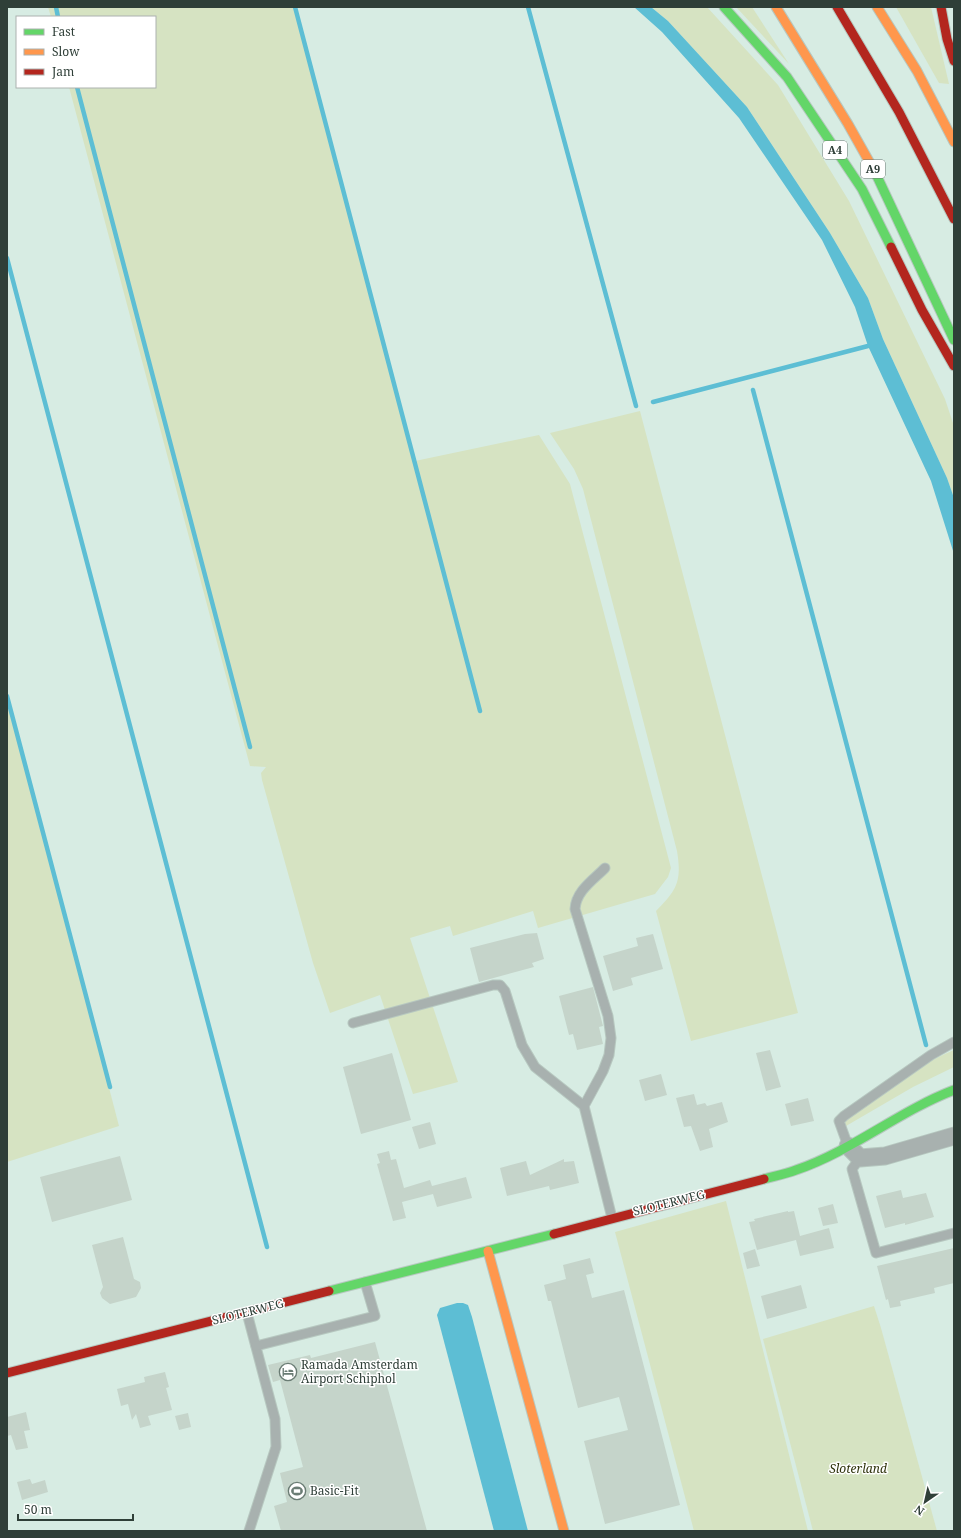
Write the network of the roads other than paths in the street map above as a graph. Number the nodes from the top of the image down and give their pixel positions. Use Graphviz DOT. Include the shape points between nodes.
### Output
graph roads {
  1 [pos="724,7"];
  2 [pos="776,7"];
  3 [pos="837,7"];
  4 [pos="877,7"];
  5 [pos="942,7"];
  6 [pos="954,62"];
  7 [pos="954,142"];
  8 [pos="954,220"];
  9 [pos="954,340"];
  10 [pos="954,366"];
  11 [pos="605,868"];
  12 [pos="353,1023"];
  13 [pos="954,1042"];
  14 [pos="954,1090"];
  15 [pos="584,1106"];
  16 [pos="954,1136"];
  17 [pos="848,1146"];
  18 [pos="860,1158"];
  19 [pos="612,1218"];
  20 [pos="954,1233"];
  21 [pos="488,1251"];
  22 [pos="366,1282"];
  23 [pos="247,1313"];
  24 [pos="256,1346"];
  25 [pos="7,1373"];
  26 [pos="250,1531"];
  27 [pos="564,1531"];
  1 -- 10 [label="main road, A4" via="787,77 862,189 922,310"];
  2 -- 9 [label="main road, A9" via="848,124 883,187"];
  3 -- 8 [label="main road" via="901,113"];
  4 -- 7 [label="main road" via="917,71"];
  5 -- 6 [label="main road"];
  11 -- 15 [label="lane" via="580,892 576,900 576,909 608,1016 611,1038 610,1055"];
  12 -- 15 [label="lane" via="493,985 500,986 505,991 522,1045 535,1067"];
  13 -- 17 [label="lane" via="931,1055 844,1116 839,1121"];
  14 -- 17 [label="main road, SLOTERWEG" via="933,1098"];
  15 -- 19 [label="lane"];
  16 -- 18 [label="street" via="885,1156"];
  17 -- 18 [label="street"];
  17 -- 19 [label="main road, SLOTERWEG" via="797,1170"];
  18 -- 20 [label="lane" via="852,1169 876,1253"];
  19 -- 21 [label="main road, SLOTERWEG"];
  21 -- 22 [label="main road, SLOTERWEG"];
  21 -- 27 [label="main road"];
  22 -- 23 [label="main road, SLOTERWEG"];
  22 -- 24 [label="lane" via="375,1316"];
  23 -- 24 [label="lane"];
  23 -- 25 [label="main road, SLOTERWEG"];
  24 -- 26 [label="lane" via="275,1419 276,1447"];
}
